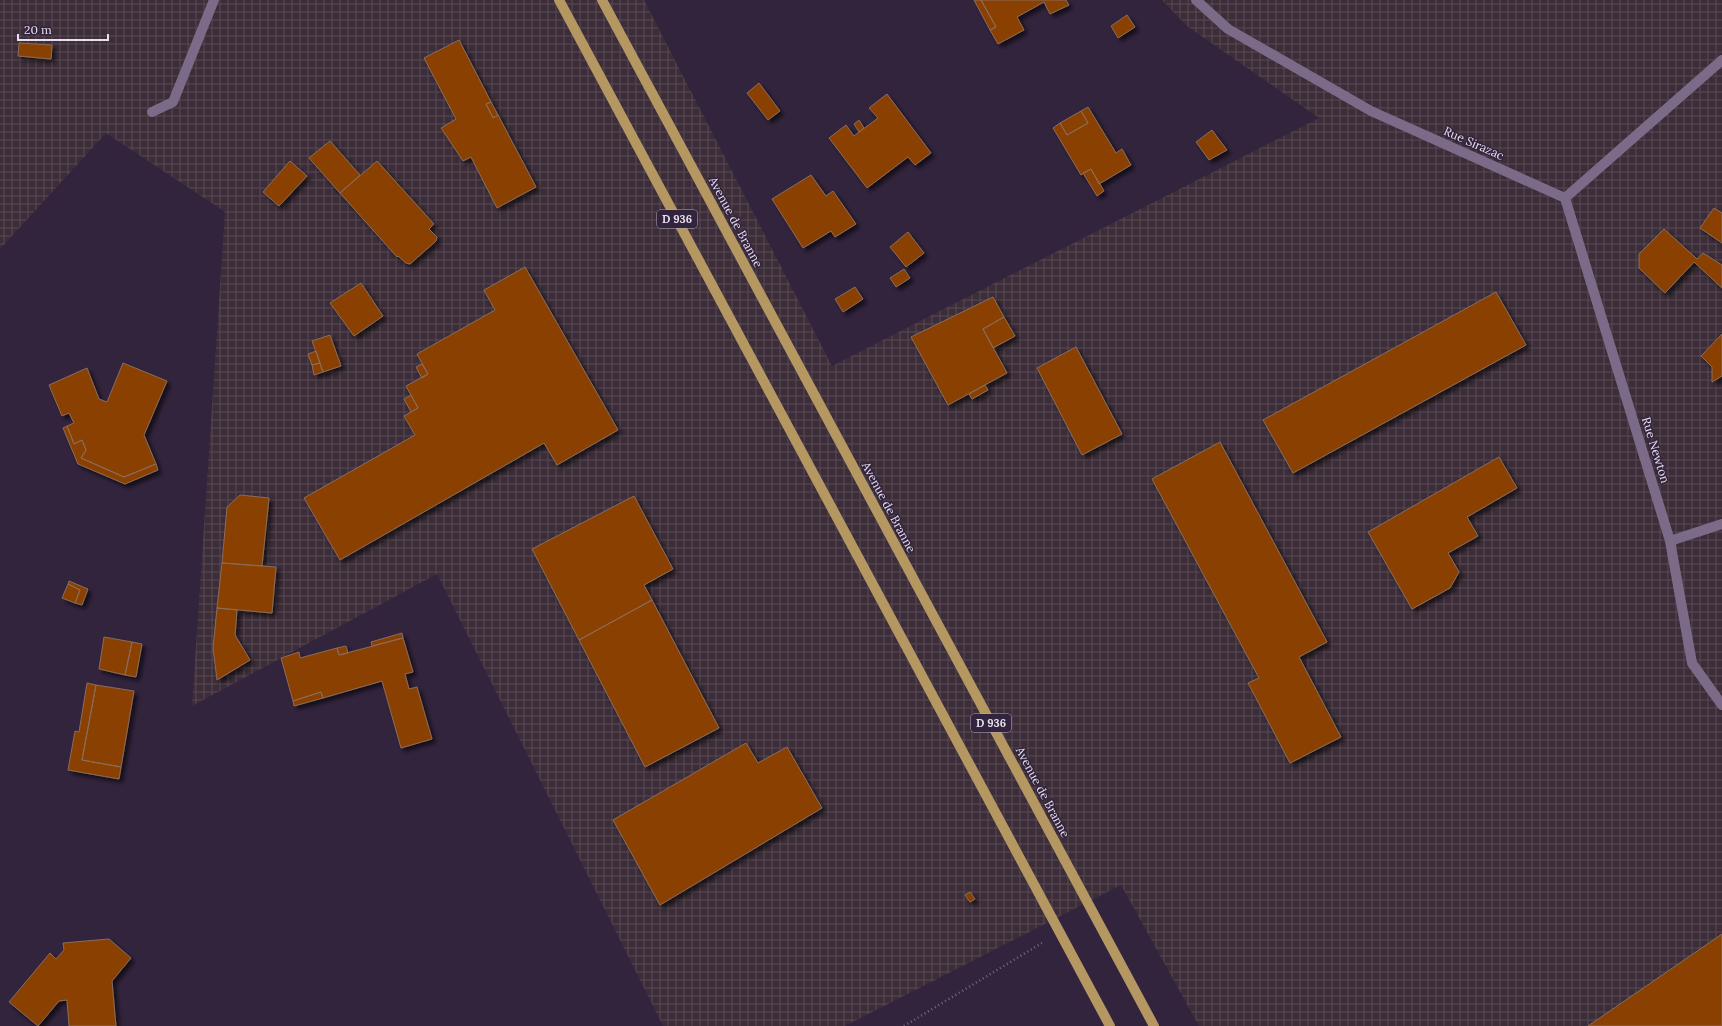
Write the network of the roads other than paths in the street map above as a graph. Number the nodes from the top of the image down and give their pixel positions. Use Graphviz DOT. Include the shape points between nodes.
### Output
graph roads {
  1 [pos="214,0"];
  2 [pos="559,0"];
  3 [pos="602,0"];
  4 [pos="1196,0"];
  5 [pos="1722,60"];
  6 [pos="152,112"];
  7 [pos="1565,198"];
  8 [pos="1722,524"];
  9 [pos="1670,541"];
  10 [pos="1722,705"];
  11 [pos="1110,1026"];
  12 [pos="1154,1026"];
  1 -- 6 [label="street" via="173,102"];
  2 -- 11 [label="main road, D 936"];
  3 -- 12 [label="main road, Avenue de Branne / D 936"];
  4 -- 7 [label="street, Rue Sirazac" via="1228,29 1371,111"];
  5 -- 7 [label="street"];
  7 -- 9 [label="street, Rue Newton"];
  8 -- 9 [label="street"];
  9 -- 10 [label="street, Rue Newton" via="1692,663"];
}
